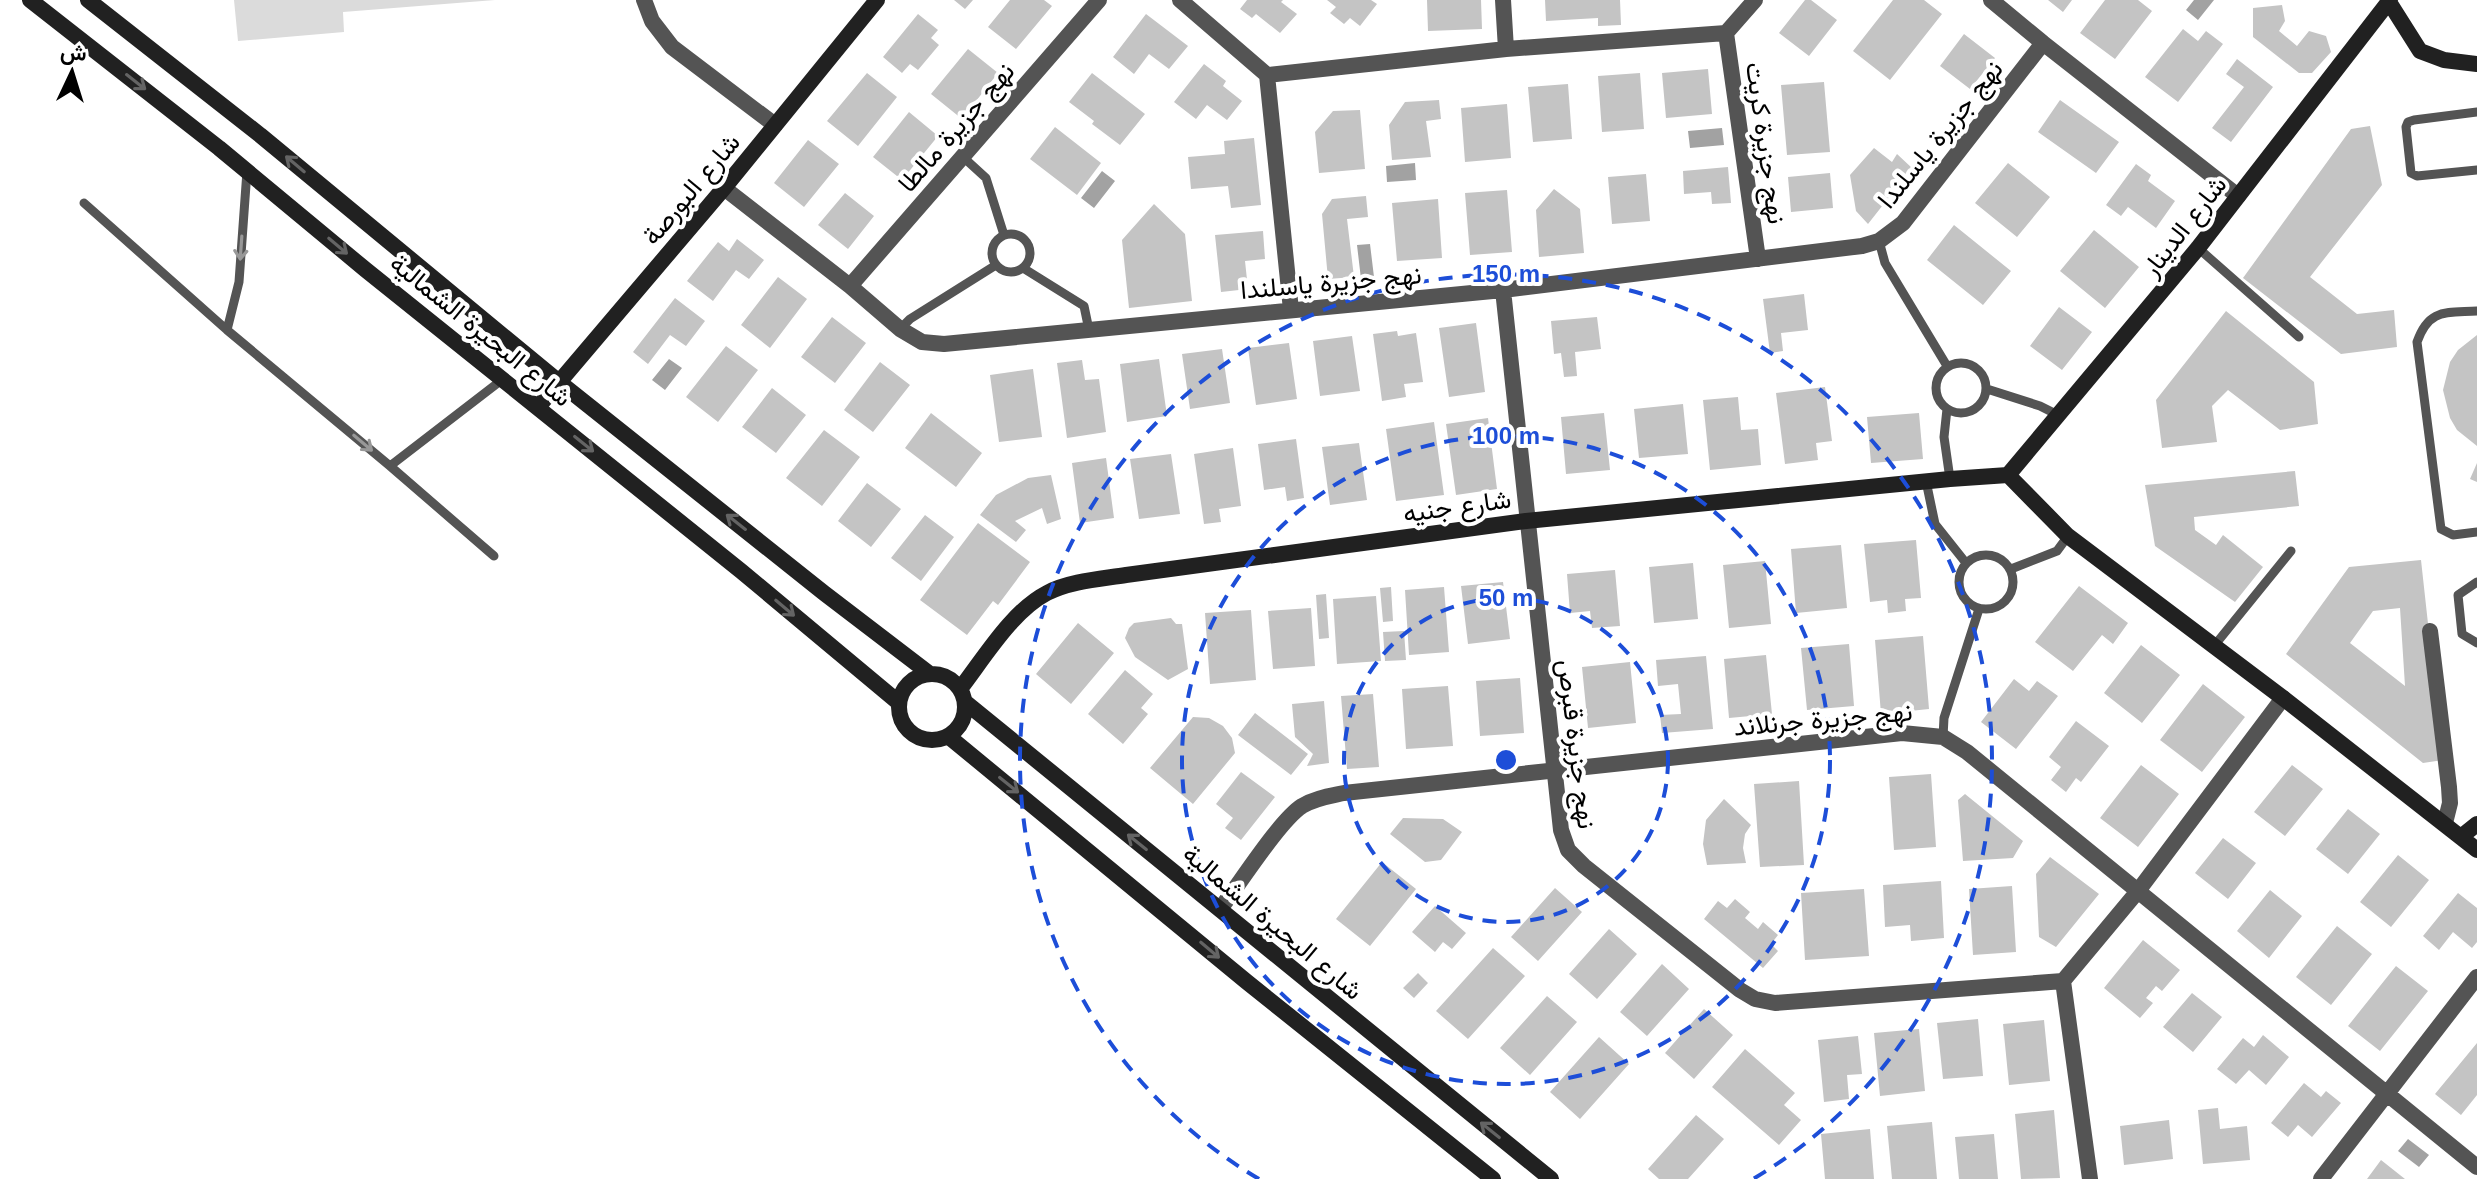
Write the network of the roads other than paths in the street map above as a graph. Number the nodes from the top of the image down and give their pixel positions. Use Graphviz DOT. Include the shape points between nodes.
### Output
graph roads {
  1 [pos="30,0"];
  2 [pos="88,0"];
  3 [pos="644,0"];
  4 [pos="877,0"];
  5 [pos="1099,0"];
  6 [pos="1180,0"];
  7 [pos="1503,0"];
  8 [pos="1755,0"];
  9 [pos="1991,0"];
  10 [pos="2389,1"];
  11 [pos="1726,33"];
  12 [pos="2043,43"];
  13 [pos="1506,49"];
  14 [pos="2477,64"];
  15 [pos="1267,75"];
  16 [pos="2477,112"];
  17 [pos="775,125"];
  18 [pos="963,157"];
  19 [pos="2477,170"];
  20 [pos="247,171"];
  21 [pos="724,188"];
  22 [pos="2238,196"];
  23 [pos="84,203"];
  24 [pos="1004,235"];
  25 [pos="1879,241"];
  26 [pos="2198,248"];
  27 [pos="1758,259"];
  28 [pos="996,265"];
  29 [pos="1023,268"];
  30 [pos="850,286"];
  31 [pos="1503,290"];
  32 [pos="1291,310"];
  33 [pos="2477,311"];
  34 [pos="900,329"];
  35 [pos="227,330"];
  36 [pos="1089,330"];
  37 [pos="2299,337"];
  38 [pos="1947,366"];
  39 [pos="503,379"];
  40 [pos="559,382"];
  41 [pos="1987,389"];
  42 [pos="538,407"];
  43 [pos="1947,409"];
  44 [pos="2058,415"];
  45 [pos="390,466"];
  46 [pos="2008,475"];
  47 [pos="1950,479"];
  48 [pos="1926,481"];
  49 [pos="1526,521"];
  50 [pos="2477,532"];
  51 [pos="2068,536"];
  52 [pos="2291,551"];
  53 [pos="494,556"];
  54 [pos="1966,563"];
  55 [pos="2011,569"];
  56 [pos="2477,582"];
  57 [pos="1979,609"];
  58 [pos="2430,631"];
  59 [pos="2477,643"];
  60 [pos="2214,646"];
  61 [pos="930,674"];
  62 [pos="962,696"];
  63 [pos="2283,698"];
  64 [pos="898,702"];
  65 [pos="948,736"];
  66 [pos="1943,737"];
  67 [pos="1554,770"];
  68 [pos="2445,823"];
  69 [pos="2477,824"];
  70 [pos="2462,836"];
  71 [pos="2477,850"];
  72 [pos="2138,891"];
  73 [pos="1220,909"];
  74 [pos="2477,977"];
  75 [pos="2063,981"];
  76 [pos="2385,1094"];
  77 [pos="2477,1167"];
  78 [pos="1493,1179"];
  79 [pos="1551,1179"];
  80 [pos="2090,1179"];
  81 [pos="2321,1179"];
  1 -- 20 [label="main road, شارع البحيرة الشمالية, one-way"];
  40 -- 2 [label="main road, شارع البحيرة الشمالية, one-way"];
  3 -- 17 [label="street" via="672,47"];
  4 -- 17 [label="main road, شارع البورصة"];
  5 -- 18 [label="street, نهج جزيرة مالطا"];
  6 -- 15 [label="street"];
  7 -- 13 [label="street"];
  8 -- 11 [label="street"];
  9 -- 12 [label="street"];
  10 -- 14 [label="main road" via="2420,51"];
  10 -- 22 [label="main road, شارع الدينار"];
  11 -- 13 [label="street"];
  11 -- 27 [label="street, نهج جزيرة كريت"];
  12 -- 22 [label="street"];
  12 -- 25 [label="street, نهج جزيرة ياسلندا" via="1903,223"];
  13 -- 15 [label="street"];
  15 -- 32 [label="street"];
  16 -- 19 [label="lane" via="2414,120 2406,127 2411,173"];
  17 -- 21 [label="main road, شارع البورصة"];
  18 -- 24 [label="lane" via="986,178"];
  18 -- 30 [label="street, نهج جزيرة مالطا"];
  20 -- 35 [label="lane, one-way" via="239,282"];
  20 -- 39 [label="main road, شارع البحيرة الشمالية, one-way"];
  21 -- 30 [label="street, نهج جزيرة ياسلندا"];
  21 -- 40 [label="main road, شارع البورصة"];
  22 -- 26 [label="main road, شارع الدينار"];
  23 -- 35 [label="lane"];
  24 -- 28 [label="lane" via="993,248"];
  24 -- 29 [label="lane" via="1025,239 1030,249"];
  25 -- 27 [label="street, نهج جزيرة ياسلندا"];
  25 -- 38 [label="lane" via="1885,263"];
  26 -- 37 [label="lane"];
  26 -- 44 [label="main road, شارع الدينار"];
  27 -- 31 [label="street, نهج جزيرة ياسلندا"];
  28 -- 29 [label="lane" via="1014,272"];
  28 -- 34 [label="lane"];
  29 -- 36 [label="lane" via="1084,306"];
  30 -- 34 [label="street, نهج جزيرة ياسلندا"];
  31 -- 32 [label="street, نهج جزيرة ياسلندا"];
  31 -- 49 [label="street, نهج جزيرة قبرص"];
  32 -- 36 [label="street, نهج جزيرة ياسلندا"];
  33 -- 50 [label="lane" via="2437,314 2423,325 2417,342 2441,529 2453,535"];
  34 -- 36 [label="street, نهج جزيرة ياسلندا" via="922,342 944,344"];
  35 -- 45 [label="lane, one-way"];
  38 -- 41 [label="lane" via="1969,363 1985,378"];
  38 -- 43 [label="lane" via="1936,393"];
  39 -- 42 [label="main road, شارع البحيرة الشمالية"];
  39 -- 45 [label="lane"];
  40 -- 42 [label="main road, شارع البورصة"];
  61 -- 40 [label="main road, شارع البحيرة الشمالية, one-way"];
  41 -- 43 [label="lane" via="1968,413"];
  41 -- 44 [label="lane"];
  42 -- 64 [label="main road, شارع البحيرة الشمالية, one-way"];
  43 -- 47 [label="lane" via="1944,437"];
  44 -- 46 [label="main road, شارع الدينار"];
  45 -- 53 [label="lane"];
  46 -- 47 [label="main road, شارع جنيه"];
  46 -- 51 [label="main road"];
  47 -- 48 [label="main road, شارع جنيه"];
  48 -- 49 [label="main road, شارع جنيه"];
  48 -- 54 [label="lane" via="1935,524"];
  49 -- 62 [label="main road, شارع جنيه" via="1142,572 1049,592 1023,609"];
  49 -- 67 [label="street, نهج جزيرة قبرص"];
  51 -- 55 [label="lane" via="2057,551"];
  51 -- 60 [label="main road"];
  52 -- 60 [label="lane"];
  54 -- 55 [label="lane" via="1990,555"];
  54 -- 57 [label="lane" via="1958,584 1961,595"];
  55 -- 57 [label="lane" via="2011,594 2003,604"];
  56 -- 59 [label="lane" via="2458,595 2462,634"];
  57 -- 66 [label="lane" via="1944,718"];
  58 -- 68 [label="street" via="2449,787"];
  60 -- 63 [label="main road"];
  61 -- 62 [label="main road" via="947,677"];
  61 -- 64 [label="main road" via="909,682"];
  62 -- 65 [label="main road" via="962,722"];
  73 -- 62 [label="main road, شارع البحيرة الشمالية, one-way"];
  63 -- 68 [label="main road"];
  63 -- 72 [label="street"];
  64 -- 65 [label="main road" via="908,731 931,741"];
  65 -- 78 [label="main road, one-way"];
  66 -- 67 [label="street, نهج جزيرة جرنلاند" via="1902,733"];
  66 -- 72 [label="street, نهج جزيرة جرنلاند"];
  67 -- 73 [label="street, نهج جزيرة جرنلاند" via="1344,793 1301,806"];
  67 -- 75 [label="street, نهج جزيرة قبرص" via="1568,850 1755,999 1775,1003"];
  68 -- 70 [label="main road"];
  69 -- 70 [label="main road"];
  70 -- 71 [label="main road"];
  72 -- 75 [label="street"];
  72 -- 76 [label="street, نهج جزيرة جرنلاند"];
  79 -- 73 [label="main road, شارع البحيرة الشمالية, one-way"];
  74 -- 76 [label="street"];
  75 -- 80 [label="street"];
  76 -- 77 [label="street, نهج جزيرة جرنلاند"];
  76 -- 81 [label="street"];
}
